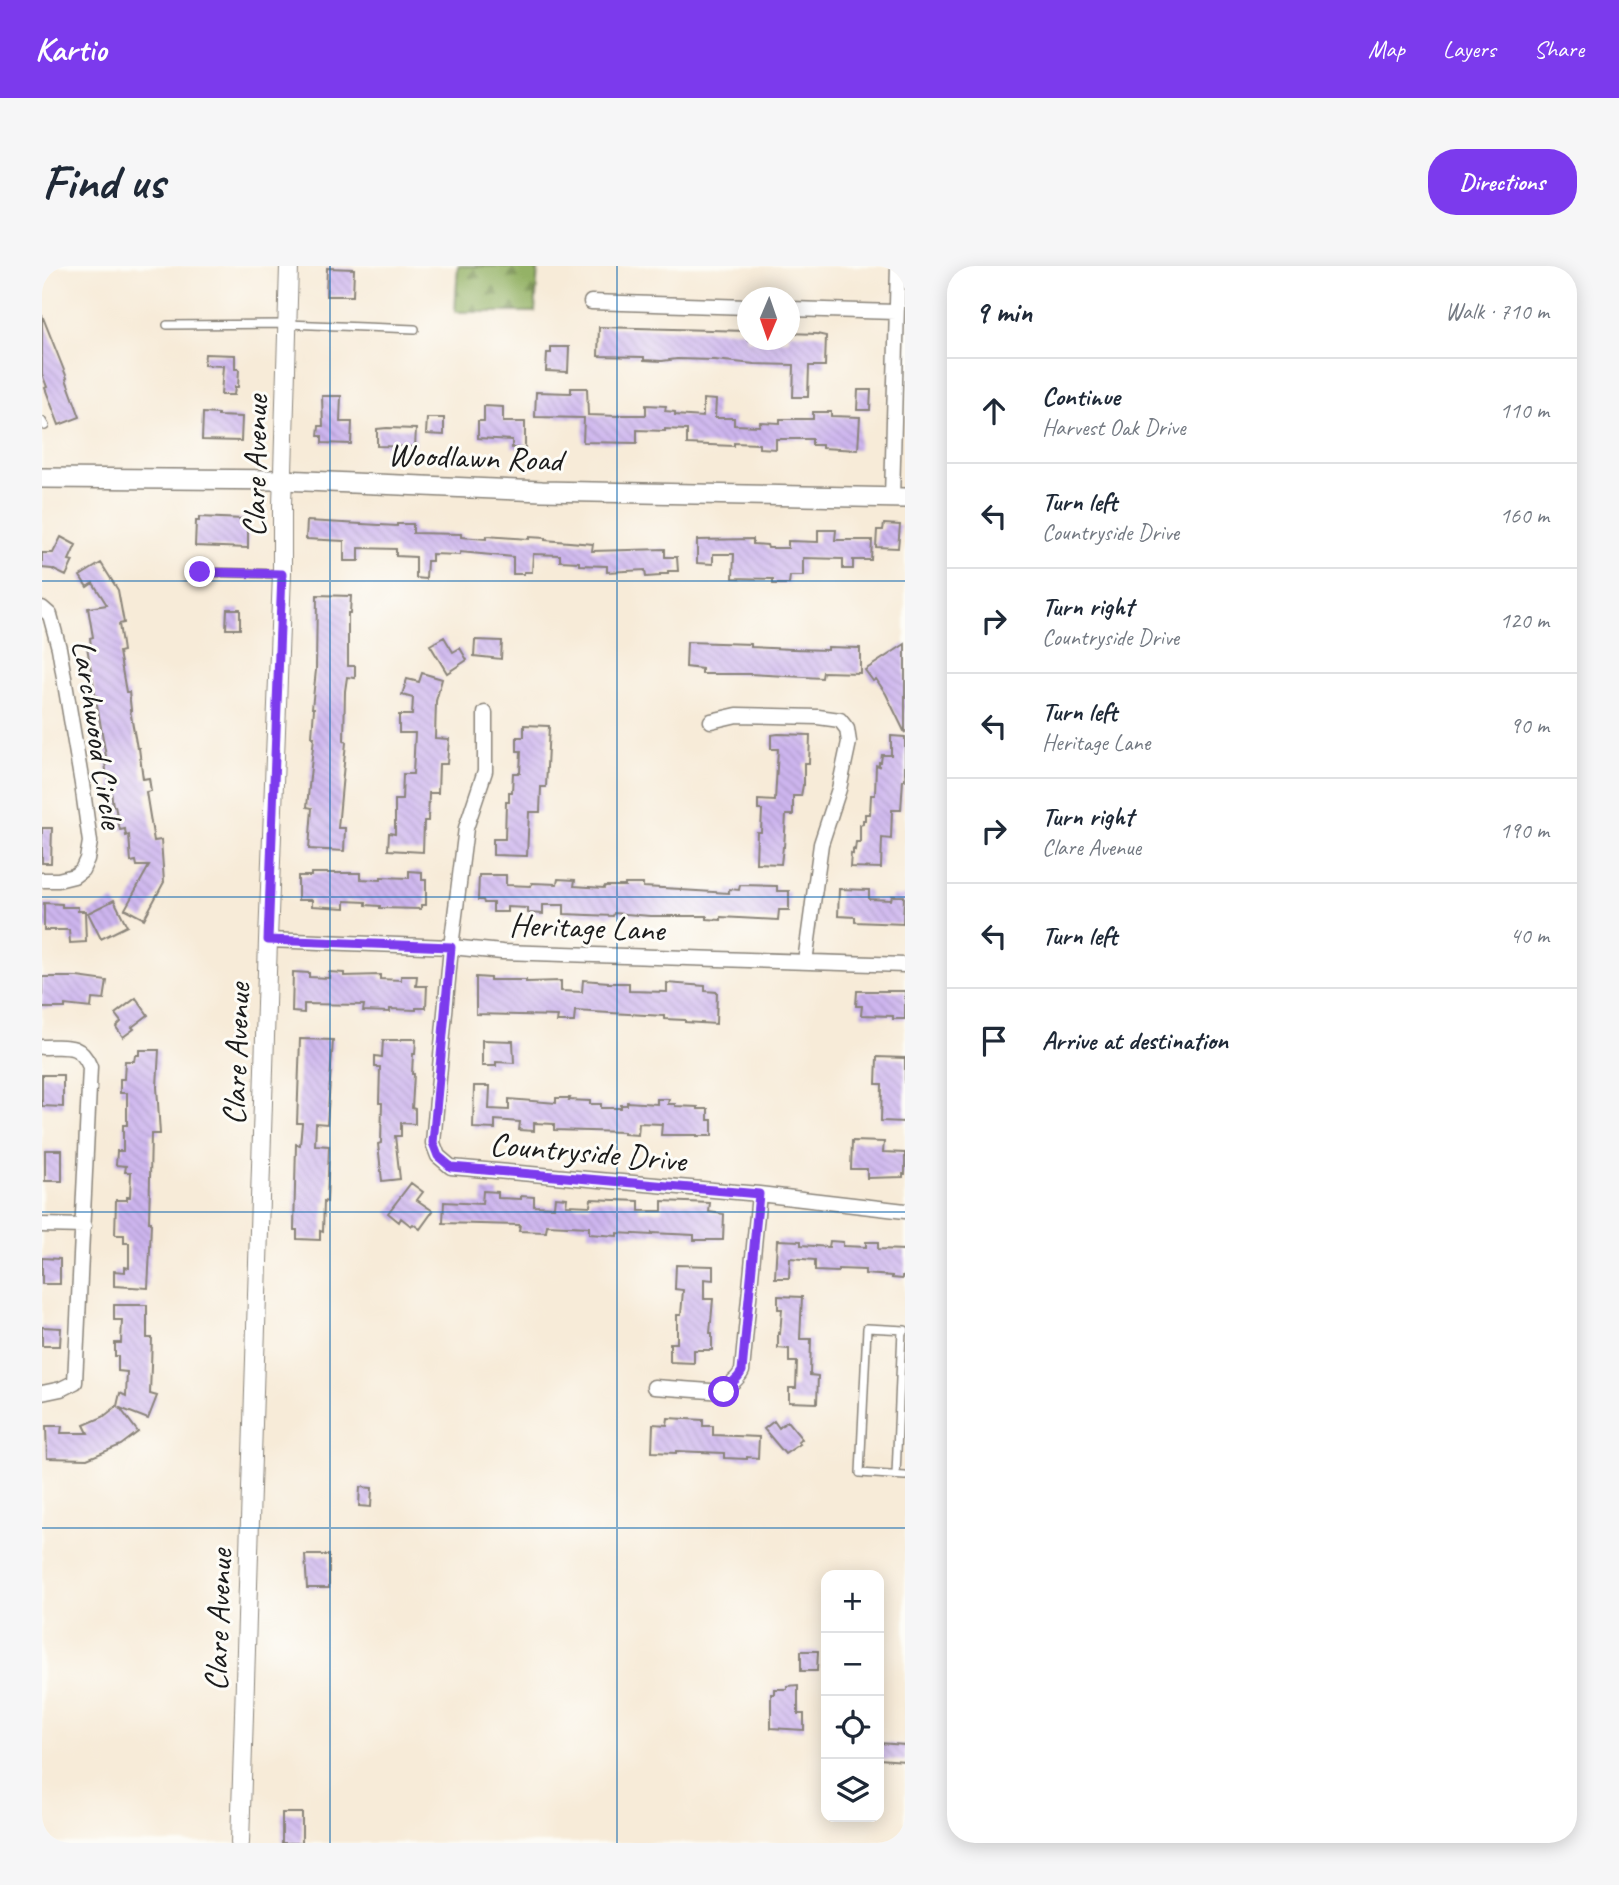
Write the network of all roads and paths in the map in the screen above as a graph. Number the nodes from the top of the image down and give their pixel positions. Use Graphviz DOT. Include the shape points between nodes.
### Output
graph roads {
  1 [pos="289,266"];
  2 [pos="898,266"];
  3 [pos="591,302"];
  4 [pos="737,307"];
  5 [pos="800,309"];
  6 [pos="896,312"];
  7 [pos="287,324"];
  8 [pos="167,325"];
  9 [pos="415,328"];
  10 [pos="42,478"];
  11 [pos="282,480"];
  12 [pos="898,498"];
  13 [pos="200,572"];
  14 [pos="282,574"];
  15 [pos="42,608"];
  16 [pos="485,713"];
  17 [pos="711,721"];
  18 [pos="42,880"];
  19 [pos="268,940"];
  20 [pos="451,947"];
  21 [pos="805,962"];
  22 [pos="905,965"];
  23 [pos="42,1047"];
  24 [pos="759,1194"];
  25 [pos="905,1211"];
  26 [pos="42,1225"];
  27 [pos="83,1226"];
  28 [pos="904,1330"];
  29 [pos="654,1387"];
  30 [pos="42,1393"];
  31 [pos="896,1475"];
  32 [pos="905,1476"];
  33 [pos="240,1843"];
  1 -- 7 [label="street, Clare Avenue"];
  2 -- 6 [label="street"];
  3 -- 4 [label="street"];
  5 -- 6 [label="street"];
  6 -- 12 [label="street"];
  7 -- 8 [label="lane"];
  7 -- 9 [label="lane"];
  7 -- 11 [label="street, Clare Avenue"];
  10 -- 11 [label="main road, Woodlawn Road"];
  11 -- 12 [label="main road, Woodlawn Road"];
  11 -- 14 [label="street, Clare Avenue"];
  13 -- 14 [label="lane"];
  14 -- 19 [label="street, Clare Avenue"];
  15 -- 18 [label="street, Larchwood Circle" via="50,615 59,648 90,842 82,870 66,878"];
  16 -- 20 [label="street, Countryside Drive" via="485,771 466,828"];
  17 -- 21 [label="street" via="737,715 818,717 840,720 847,729 842,778 821,844"];
  19 -- 20 [label="street, Heritage Lane"];
  19 -- 33 [label="street, Clare Avenue"];
  20 -- 21 [label="street, Heritage Lane"];
  20 -- 24 [label="street, Countryside Drive" via="433,1143 438,1156 451,1167"];
  21 -- 22 [label="street, Heritage Lane"];
  23 -- 27 [label="street" via="74,1048 86,1056 90,1067"];
  24 -- 25 [label="street, Countryside Drive"];
  24 -- 29 [label="street" via="742,1371 724,1392"];
  26 -- 27 [label="street"];
  27 -- 30 [label="street" via="75,1382"];
  28 -- 31 [label="lane"];
  28 -- 31 [label="lane" via="867,1328 860,1473"];
  31 -- 32 [label="lane"];
}
